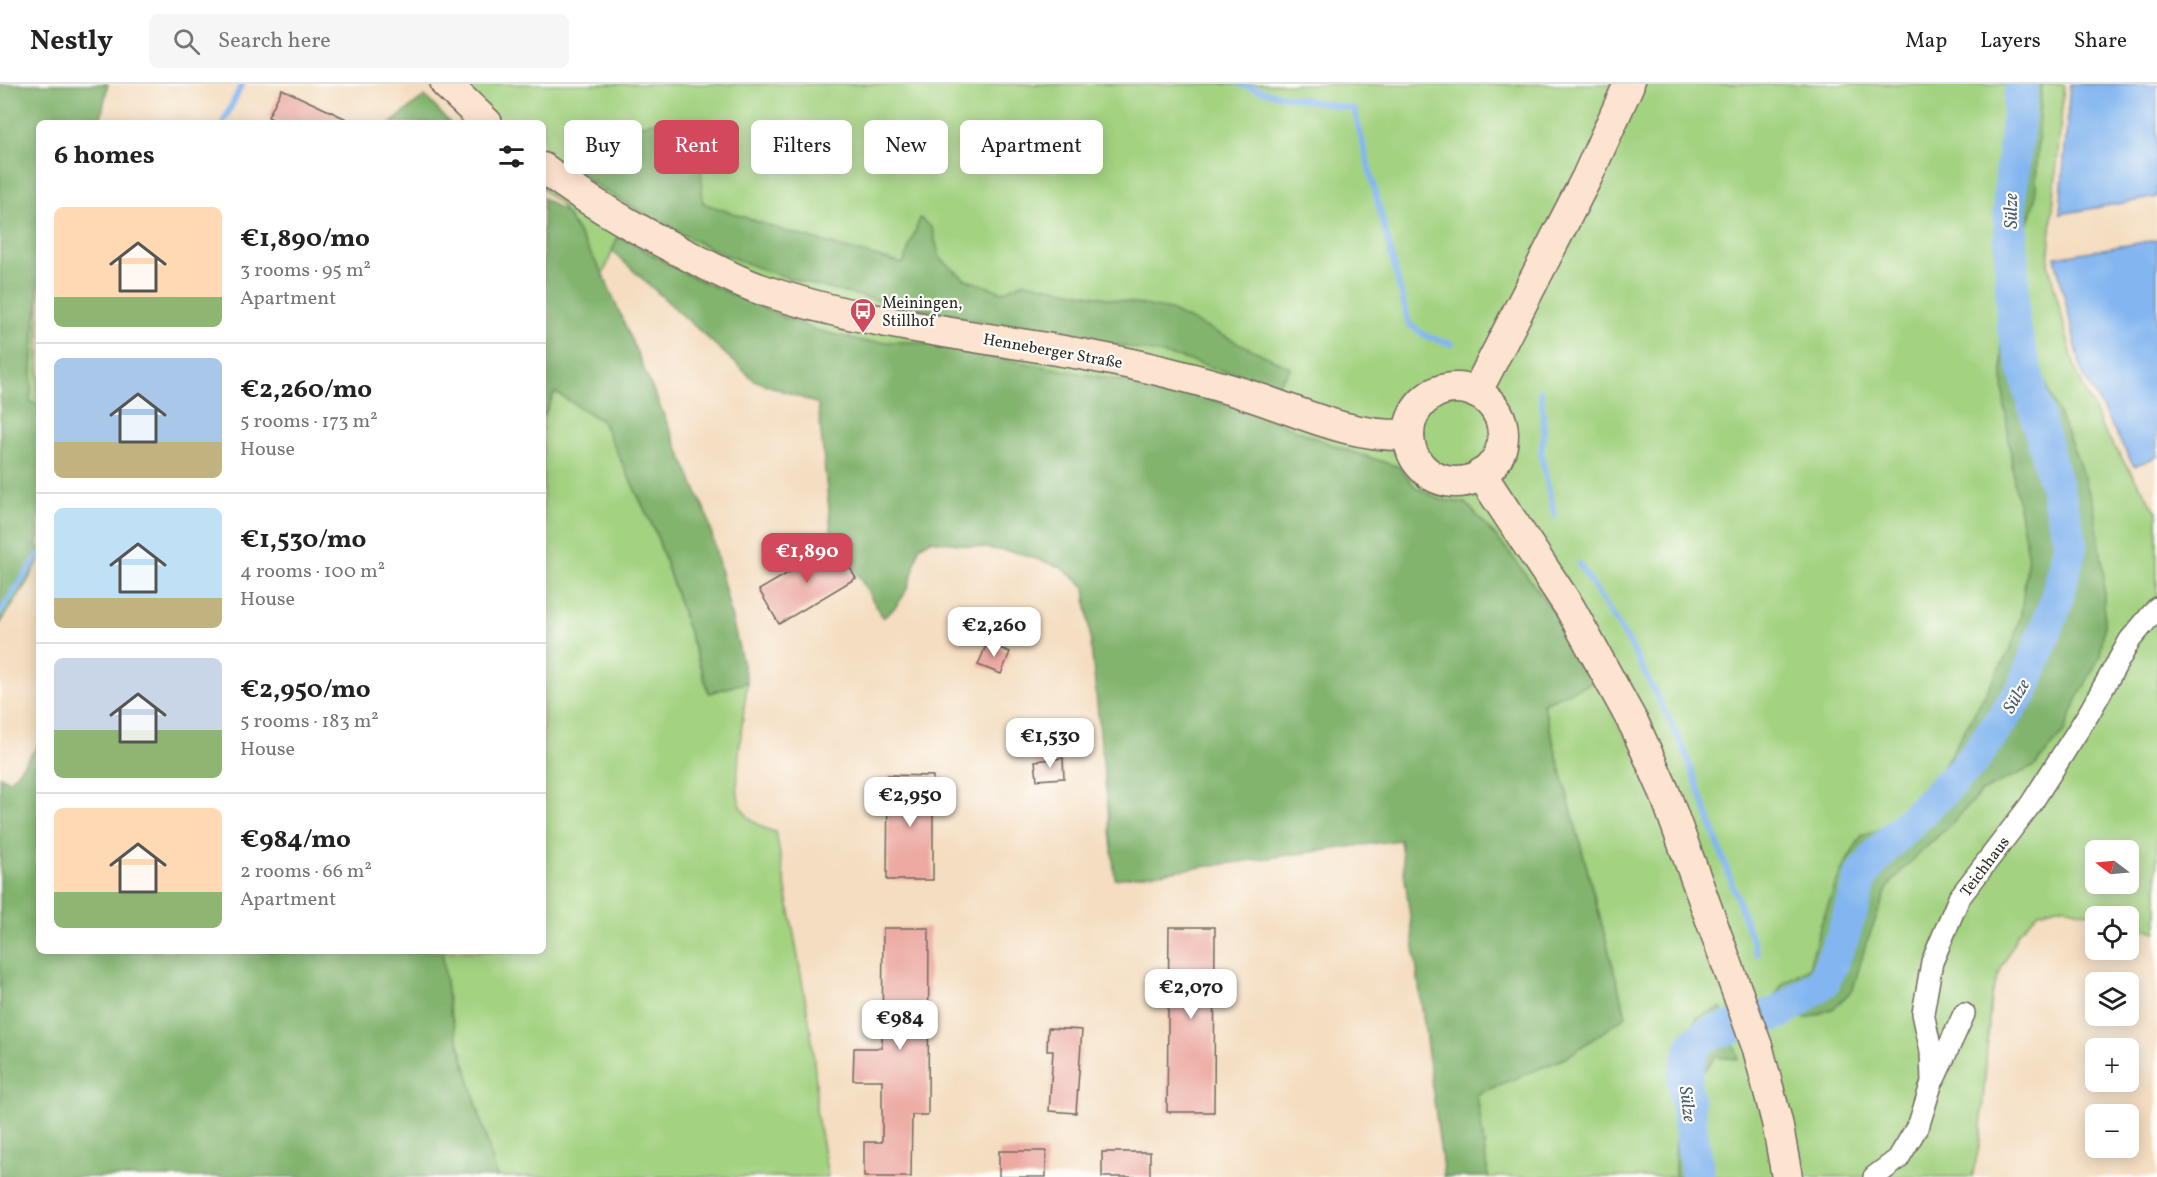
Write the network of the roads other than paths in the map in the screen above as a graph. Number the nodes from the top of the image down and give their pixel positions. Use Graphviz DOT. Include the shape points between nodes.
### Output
graph roads {
  1 [pos="446,84"];
  2 [pos="1629,84"];
  3 [pos="484,120"];
  4 [pos="546,170"];
  5 [pos="1476,393"];
  6 [pos="1409,435"];
  7 [pos="1481,474"];
  8 [pos="2157,608"];
  9 [pos="1964,1014"];
  10 [pos="1932,1082"];
  11 [pos="1787,1177"];
  12 [pos="1874,1177"];
  1 -- 3 [label="main road"];
  2 -- 5 [label="main road" via="1587,177"];
  4 -- 6 [label="main road, Henneberger Straße" via="668,246 759,288 883,320 1169,373 1254,397 1325,424 1376,434"];
  5 -- 6 [label="main road" via="1462,388 1434,394 1412,417"];
  5 -- 7 [label="main road" via="1496,410 1502,425 1498,456"];
  6 -- 7 [label="main road" via="1415,457 1437,478 1458,482"];
  7 -- 11 [label="main road" via="1570,608 1635,726 1664,791 1758,1049"];
  8 -- 10 [label="street, Teichhaus" via="2130,640 2090,713 2031,804 1959,898 1932,962 1923,1013 1931,1051"];
  9 -- 10 [label="street"];
  10 -- 12 [label="street, Teichhaus" via="1919,1124 1898,1159"];
}
